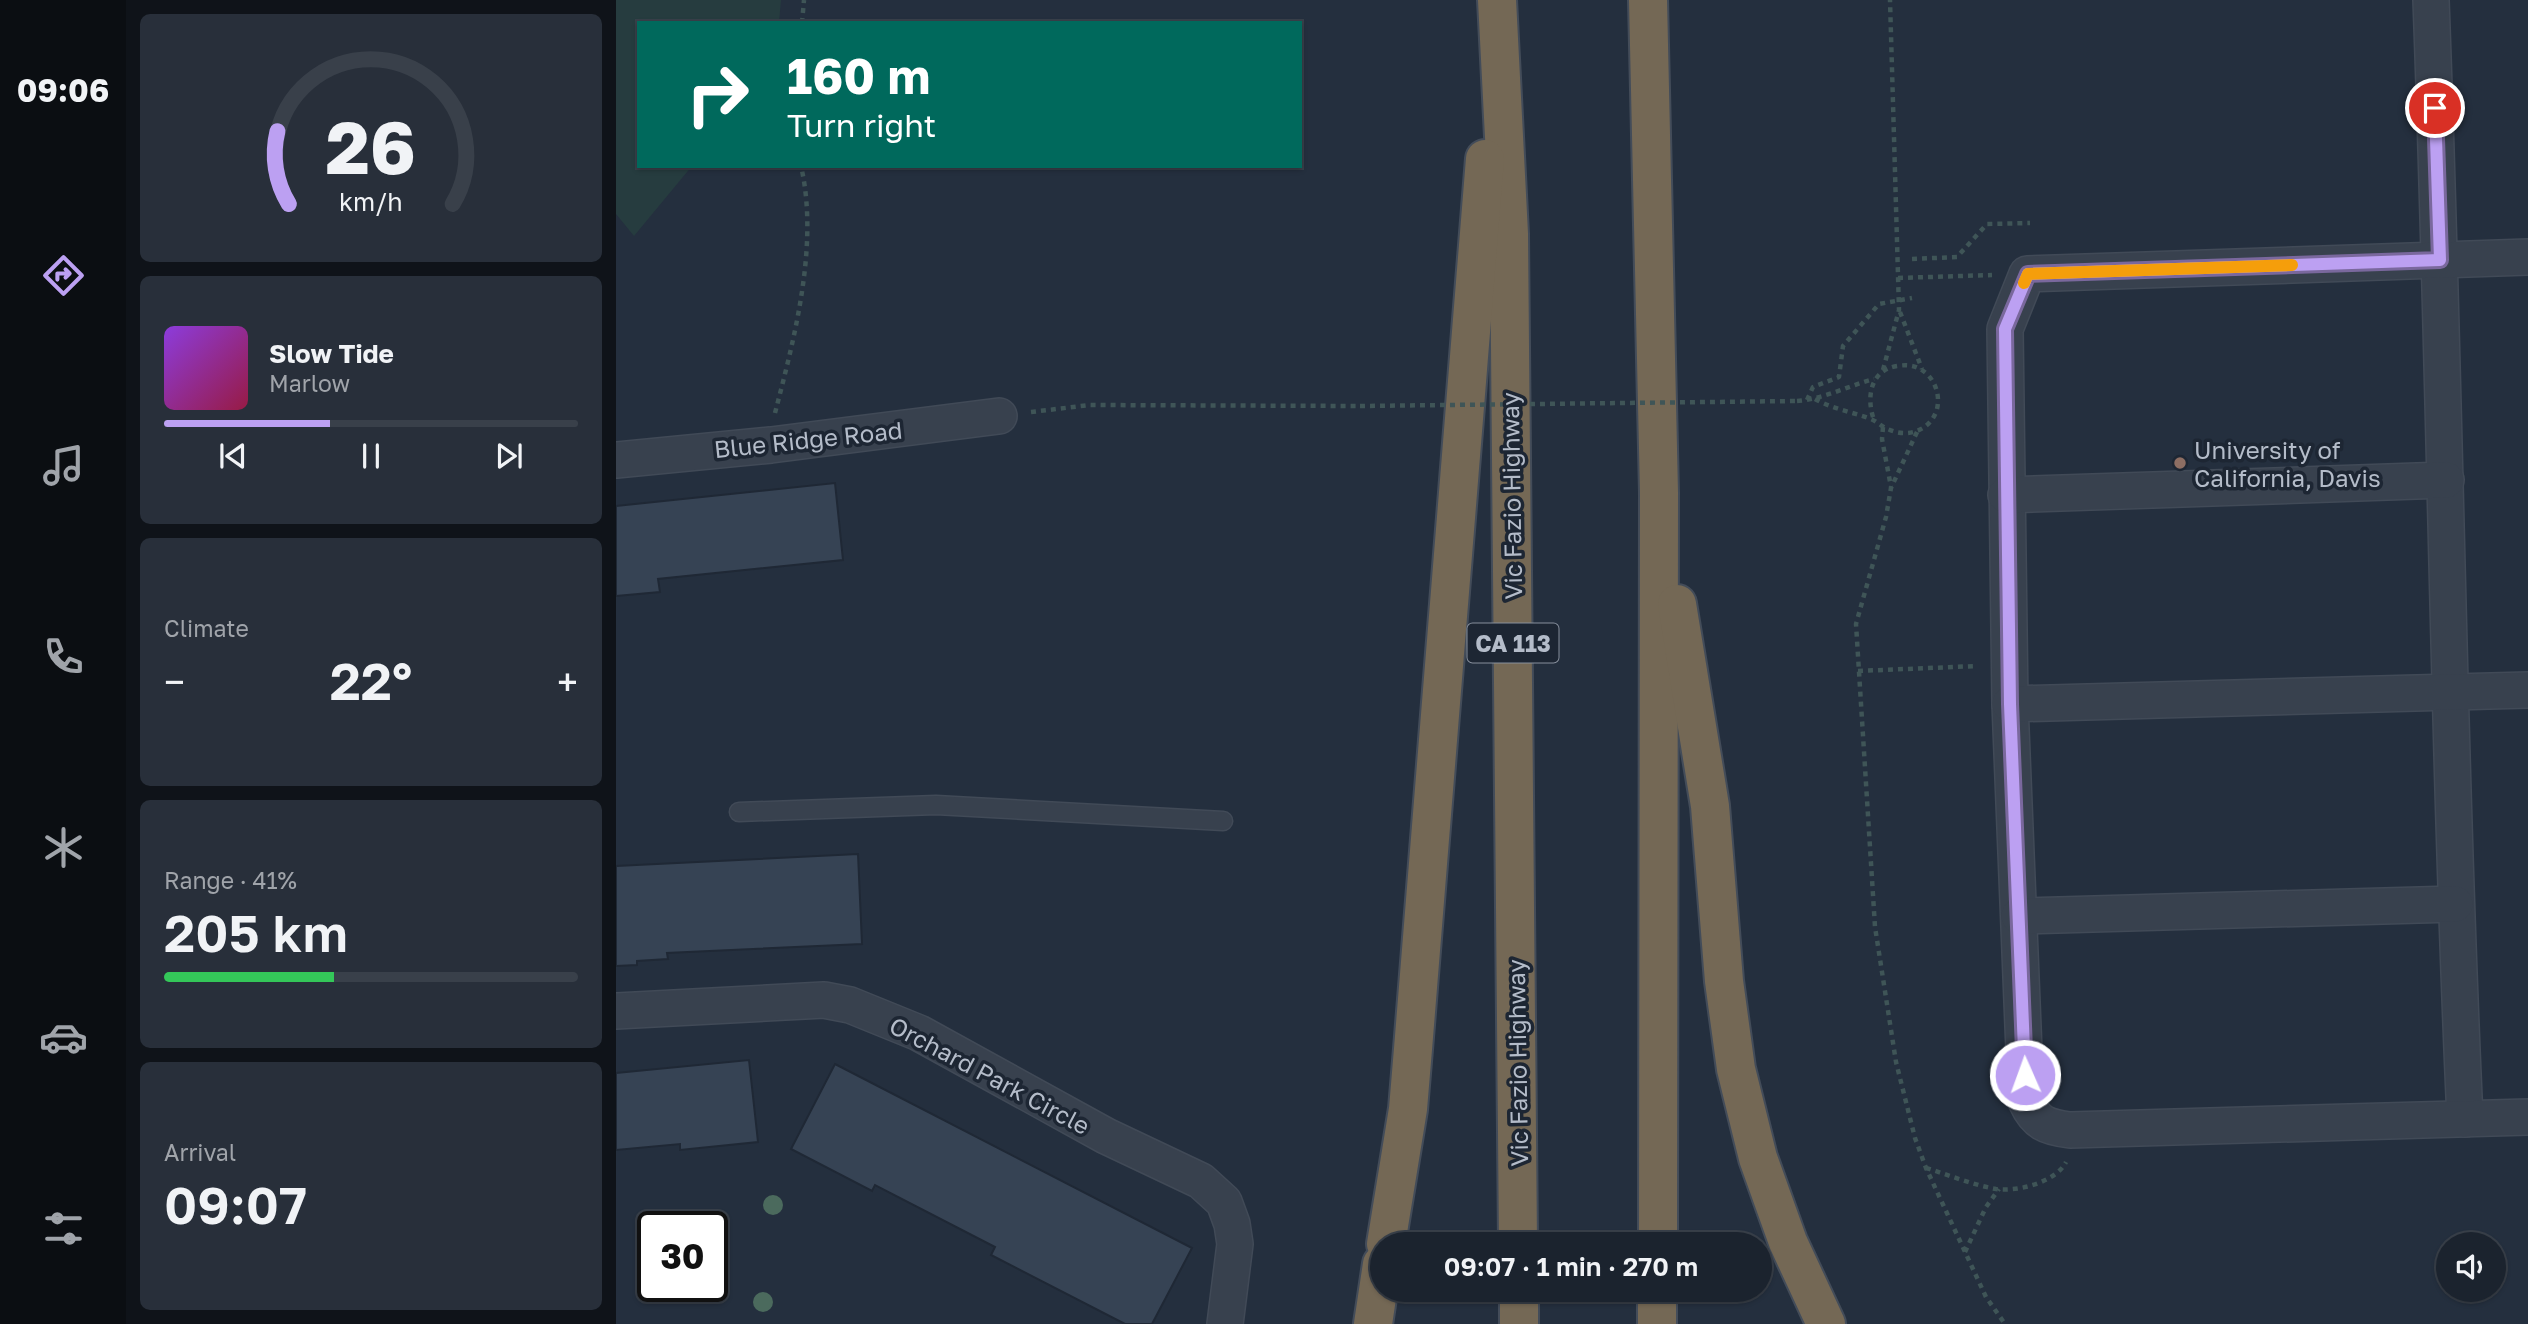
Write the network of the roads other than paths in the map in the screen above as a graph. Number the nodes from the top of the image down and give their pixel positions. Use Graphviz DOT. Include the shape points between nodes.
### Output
graph roads {
  1 [pos="1497,0"];
  2 [pos="1648,0"];
  3 [pos="2431,0"];
  4 [pos="1497,42"];
  5 [pos="2528,257"];
  6 [pos="2440,260"];
  7 [pos="999,416"];
  8 [pos="616,460"];
  9 [pos="2445,480"];
  10 [pos="1659,493"];
  11 [pos="2006,495"];
  12 [pos="2528,690"];
  13 [pos="2451,691"];
  14 [pos="2010,704"];
  15 [pos="739,812"];
  16 [pos="1223,821"];
  17 [pos="2455,904"];
  18 [pos="2019,916"];
  19 [pos="616,1011"];
  20 [pos="2528,1117"];
  21 [pos="2465,1119"];
  22 [pos="1388,1232"];
  23 [pos="1518,1232"];
  24 [pos="1658,1232"];
  25 [pos="1376,1302"];
  26 [pos="1519,1302"];
  27 [pos="1657,1302"];
  28 [pos="1225,1324"];
  29 [pos="1373,1324"];
  30 [pos="1519,1324"];
  31 [pos="1657,1324"];
  32 [pos="1826,1324"];
  1 -- 4 [label="highway, Vic Fazio Highway / CA 113"];
  2 -- 10 [label="highway"];
  3 -- 6 [label="street"];
  4 -- 22 [label="highway" via="1408,1109"];
  4 -- 23 [label="highway, Vic Fazio Highway / CA 113" via="1508,234"];
  5 -- 6 [label="street"];
  6 -- 9 [label="street"];
  6 -- 11 [label="street" via="2028,274 2005,329"];
  7 -- 8 [label="street, Blue Ridge Road"];
  9 -- 11 [label="street"];
  9 -- 13 [label="street"];
  10 -- 24 [label="highway"];
  10 -- 32 [label="highway" via="1710,806 1736,1069 1758,1158 1788,1242"];
  11 -- 14 [label="street"];
  12 -- 13 [label="street"];
  13 -- 14 [label="street"];
  13 -- 17 [label="street"];
  14 -- 18 [label="street"];
  15 -- 16 [label="lane" via="936,805"];
  17 -- 18 [label="street"];
  17 -- 21 [label="street"];
  18 -- 21 [label="street" via="2026,1101 2032,1116 2051,1128"];
  19 -- 28 [label="street, Orchard Park Circle" via="824,1000 850,1005 919,1033 1106,1136 1201,1181 1224,1202 1235,1244"];
  20 -- 21 [label="street"];
  25 -- 29 [label="highway"];
  26 -- 30 [label="highway"];
  27 -- 31 [label="highway"];
}
